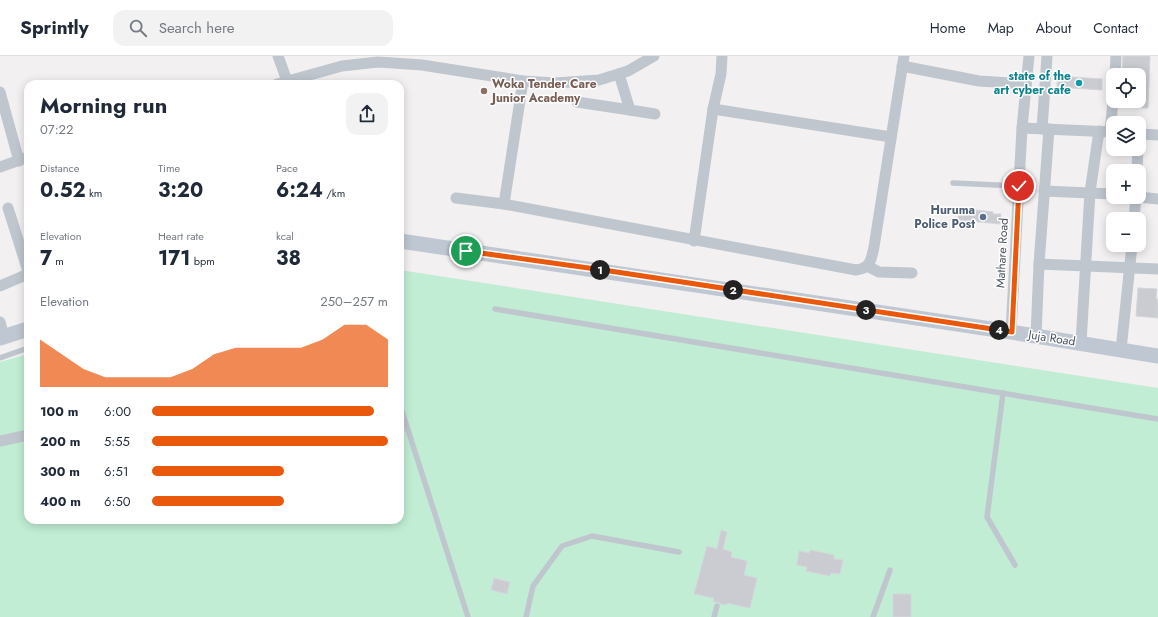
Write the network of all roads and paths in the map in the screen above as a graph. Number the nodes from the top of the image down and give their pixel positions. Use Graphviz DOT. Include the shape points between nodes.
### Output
graph roads {
  1 [pos="278,56"];
  2 [pos="654,56"];
  3 [pos="722,56"];
  4 [pos="1029,56"];
  5 [pos="1047,56"];
  6 [pos="1116,56"];
  7 [pos="903,61"];
  8 [pos="1115,68"];
  9 [pos="619,74"];
  10 [pos="282,80"];
  11 [pos="290,80"];
  12 [pos="523,81"];
  13 [pos="1026,84"];
  14 [pos="0,92"];
  15 [pos="577,102"];
  16 [pos="713,109"];
  17 [pos="630,110"];
  18 [pos="655,114"];
  19 [pos="1022,128"];
  20 [pos="1046,129"];
  21 [pos="1106,132"];
  22 [pos="1146,135"];
  23 [pos="1158,135"];
  24 [pos="1106,136"];
  25 [pos="891,137"];
  26 [pos="24,159"];
  27 [pos="0,167"];
  28 [pos="953,184"];
  29 [pos="1019,186"];
  30 [pos="1044,191"];
  31 [pos="1090,192"];
  32 [pos="1106,193"];
  33 [pos="456,198"];
  34 [pos="1146,198"];
  35 [pos="1158,199"];
  36 [pos="504,204"];
  37 [pos="8,208"];
  38 [pos="404,237"];
  39 [pos="694,241"];
  40 [pos="1132,252"];
  41 [pos="24,258"];
  42 [pos="1039,264"];
  43 [pos="867,266"];
  44 [pos="1086,266"];
  45 [pos="1131,267"];
  46 [pos="1158,269"];
  47 [pos="912,273"];
  48 [pos="24,276"];
  49 [pos="0,286"];
  50 [pos="495,309"];
  51 [pos="24,330"];
  52 [pos="1,332"];
  53 [pos="1012,332"];
  54 [pos="1036,336"];
  55 [pos="1081,343"];
  56 [pos="24,349"];
  57 [pos="1121,350"];
  58 [pos="1158,356"];
  59 [pos="0,358"];
  60 [pos="1003,393"];
  61 [pos="404,417"];
  62 [pos="1158,419"];
  63 [pos="24,436"];
  64 [pos="0,441"];
  65 [pos="679,552"];
  66 [pos="1015,565"];
  67 [pos="890,570"];
  68 [pos="717,606"];
  69 [pos="468,617"];
  70 [pos="526,617"];
  71 [pos="714,617"];
  72 [pos="873,617"];
  1 -- 10 [label="street"];
  2 -- 9 [label="street"];
  3 -- 16 [label="street" via="721,74"];
  4 -- 13 [label="street, Mathare Road"];
  5 -- 20 [label="street"];
  6 -- 8 [label="street"];
  7 -- 13 [label="street" via="979,81"];
  7 -- 25 [label="street"];
  9 -- 12 [label="street" via="599,80 555,83"];
  9 -- 17 [label="street"];
  11 -- 12 [label="street" via="342,66 378,62 422,65"];
  12 -- 36 [label="street"];
  13 -- 19 [label="street, Mathare Road"];
  14 -- 26 [label="street"];
  15 -- 17 [label="street"];
  16 -- 25 [label="street"];
  16 -- 39 [label="street"];
  17 -- 18 [label="street"];
  19 -- 20 [label="street"];
  19 -- 29 [label="street, Mathare Road"];
  20 -- 21 [label="street"];
  20 -- 30 [label="street"];
  22 -- 23 [label="street"];
  24 -- 31 [label="street"];
  25 -- 43 [label="street" via="874,247"];
  26 -- 27 [label="street"];
  28 -- 29 [label="lane"];
  29 -- 53 [label="street, Mathare Road"];
  30 -- 31 [label="street"];
  30 -- 42 [label="street"];
  31 -- 32 [label="street"];
  31 -- 44 [label="street"];
  33 -- 36 [label="street"];
  34 -- 35 [label="street"];
  36 -- 39 [label="street"];
  37 -- 41 [label="street"];
  38 -- 53 [label="main road, Juja Road"];
  39 -- 43 [label="street" via="856,270"];
  40 -- 45 [label="street"];
  42 -- 44 [label="street"];
  42 -- 54 [label="street"];
  43 -- 47 [label="street" via="879,272"];
  44 -- 45 [label="street"];
  44 -- 55 [label="street"];
  45 -- 46 [label="street"];
  45 -- 57 [label="street"];
  48 -- 49 [label="street"];
  50 -- 60 [label="lane"];
  51 -- 52 [label="main road"];
  53 -- 54 [label="main road, Juja Road"];
  54 -- 55 [label="main road, Juja Road"];
  55 -- 57 [label="main road, Juja Road"];
  56 -- 59 [label="lane"];
  57 -- 58 [label="main road, Juja Road"];
  60 -- 62 [label="lane"];
  60 -- 66 [label="lane" via="987,517"];
  61 -- 69 [label="lane"];
  63 -- 64 [label="street"];
  65 -- 70 [label="lane" via="592,536 562,546 533,586"];
  67 -- 72 [label="lane"];
  68 -- 71 [label="lane"];
}
